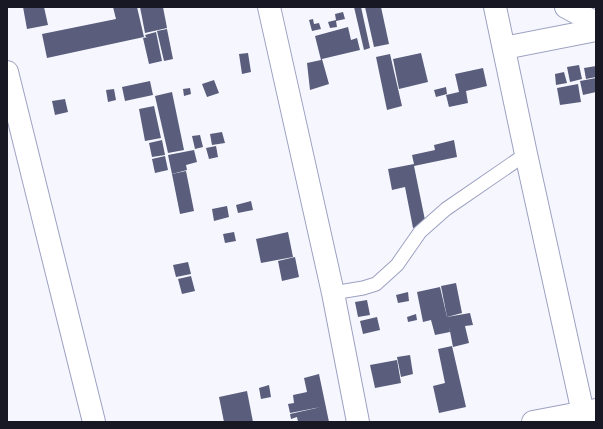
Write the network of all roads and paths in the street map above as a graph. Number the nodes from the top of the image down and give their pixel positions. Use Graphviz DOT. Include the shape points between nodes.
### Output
graph roads {
  1 [pos="269,7"];
  2 [pos="496,7"];
  3 [pos="566,7"];
  4 [pos="596,23"];
  5 [pos="596,30"];
  6 [pos="504,48"];
  7 [pos="7,72"];
  8 [pos="526,154"];
  9 [pos="333,294"];
  10 [pos="588,415"];
  11 [pos="94,422"];
  12 [pos="358,422"];
  13 [pos="533,422"];
  1 -- 9 [label="street"];
  2 -- 6 [label="street"];
  3 -- 4 [label="street"];
  5 -- 6 [label="street"];
  6 -- 8 [label="street"];
  7 -- 11 [label="street"];
  8 -- 9 [label="lane" via="446,210 420,232 398,265 376,284"];
  8 -- 10 [label="street"];
  9 -- 12 [label="street"];
  10 -- 13 [label="street"];
}
